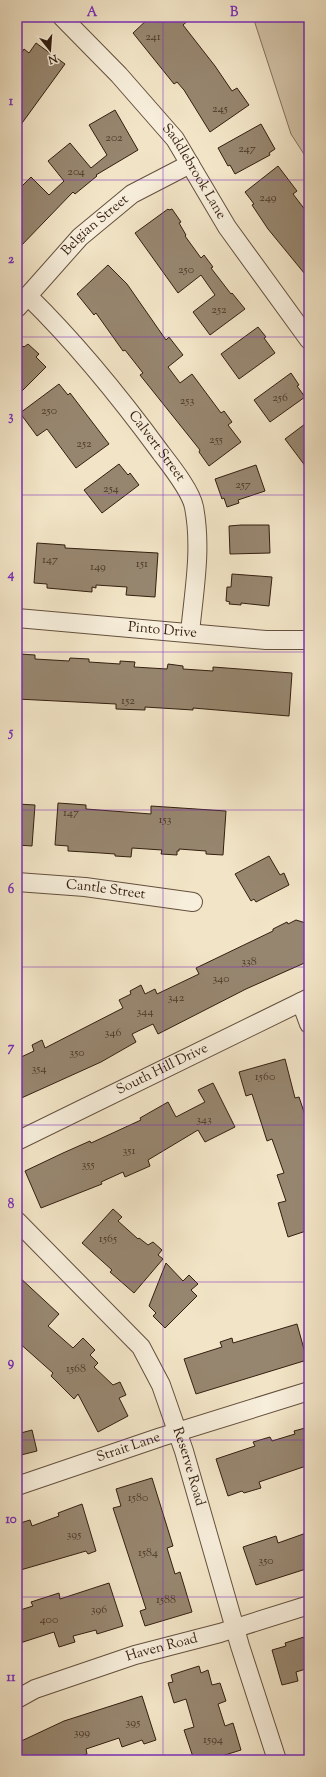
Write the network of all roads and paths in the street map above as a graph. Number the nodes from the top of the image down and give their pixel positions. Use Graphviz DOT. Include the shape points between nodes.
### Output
graph roads {
  1 [pos="62,17"];
  2 [pos="190,164"];
  3 [pos="22,302"];
  4 [pos="309,340"];
  5 [pos="17,618"];
  6 [pos="190,633"];
  7 [pos="309,640"];
  8 [pos="17,882"];
  9 [pos="193,902"];
  10 [pos="305,1000"];
  11 [pos="309,1024"];
  12 [pos="17,1141"];
  13 [pos="17,1221"];
  14 [pos="309,1392"];
  15 [pos="178,1433"];
  16 [pos="17,1486"];
  17 [pos="309,1605"];
  18 [pos="235,1628"];
  19 [pos="17,1699"];
  20 [pos="277,1760"];
  1 -- 2 [label="street, Saddlebrook Lane" via="108,63 175,139"];
  2 -- 3 [label="street, Belgian Street" via="132,194 80,237"];
  2 -- 4 [label="street, Saddlebrook Lane" via="227,227"];
  3 -- 6 [label="street, Calvert Street" via="59,327 97,371 179,477 194,505 199,547"];
  5 -- 6 [label="street, Pinto Drive"];
  6 -- 7 [label="street, Pinto Drive" via="266,640"];
  8 -- 9 [label="street, Cantle Street" via="85,887"];
  10 -- 11 [label="street"];
  10 -- 12 [label="street, South Hill Drive"];
  13 -- 15 [label="street, Reserve Road" via="141,1347 161,1385"];
  14 -- 15 [label="street, Strait Lane"];
  15 -- 16 [label="street, Strait Lane"];
  15 -- 18 [label="street, Reserve Road"];
  17 -- 18 [label="street, Haven Road"];
  18 -- 19 [label="street, Haven Road" via="136,1655 35,1690"];
  18 -- 20 [label="street, Reserve Road"];
}
